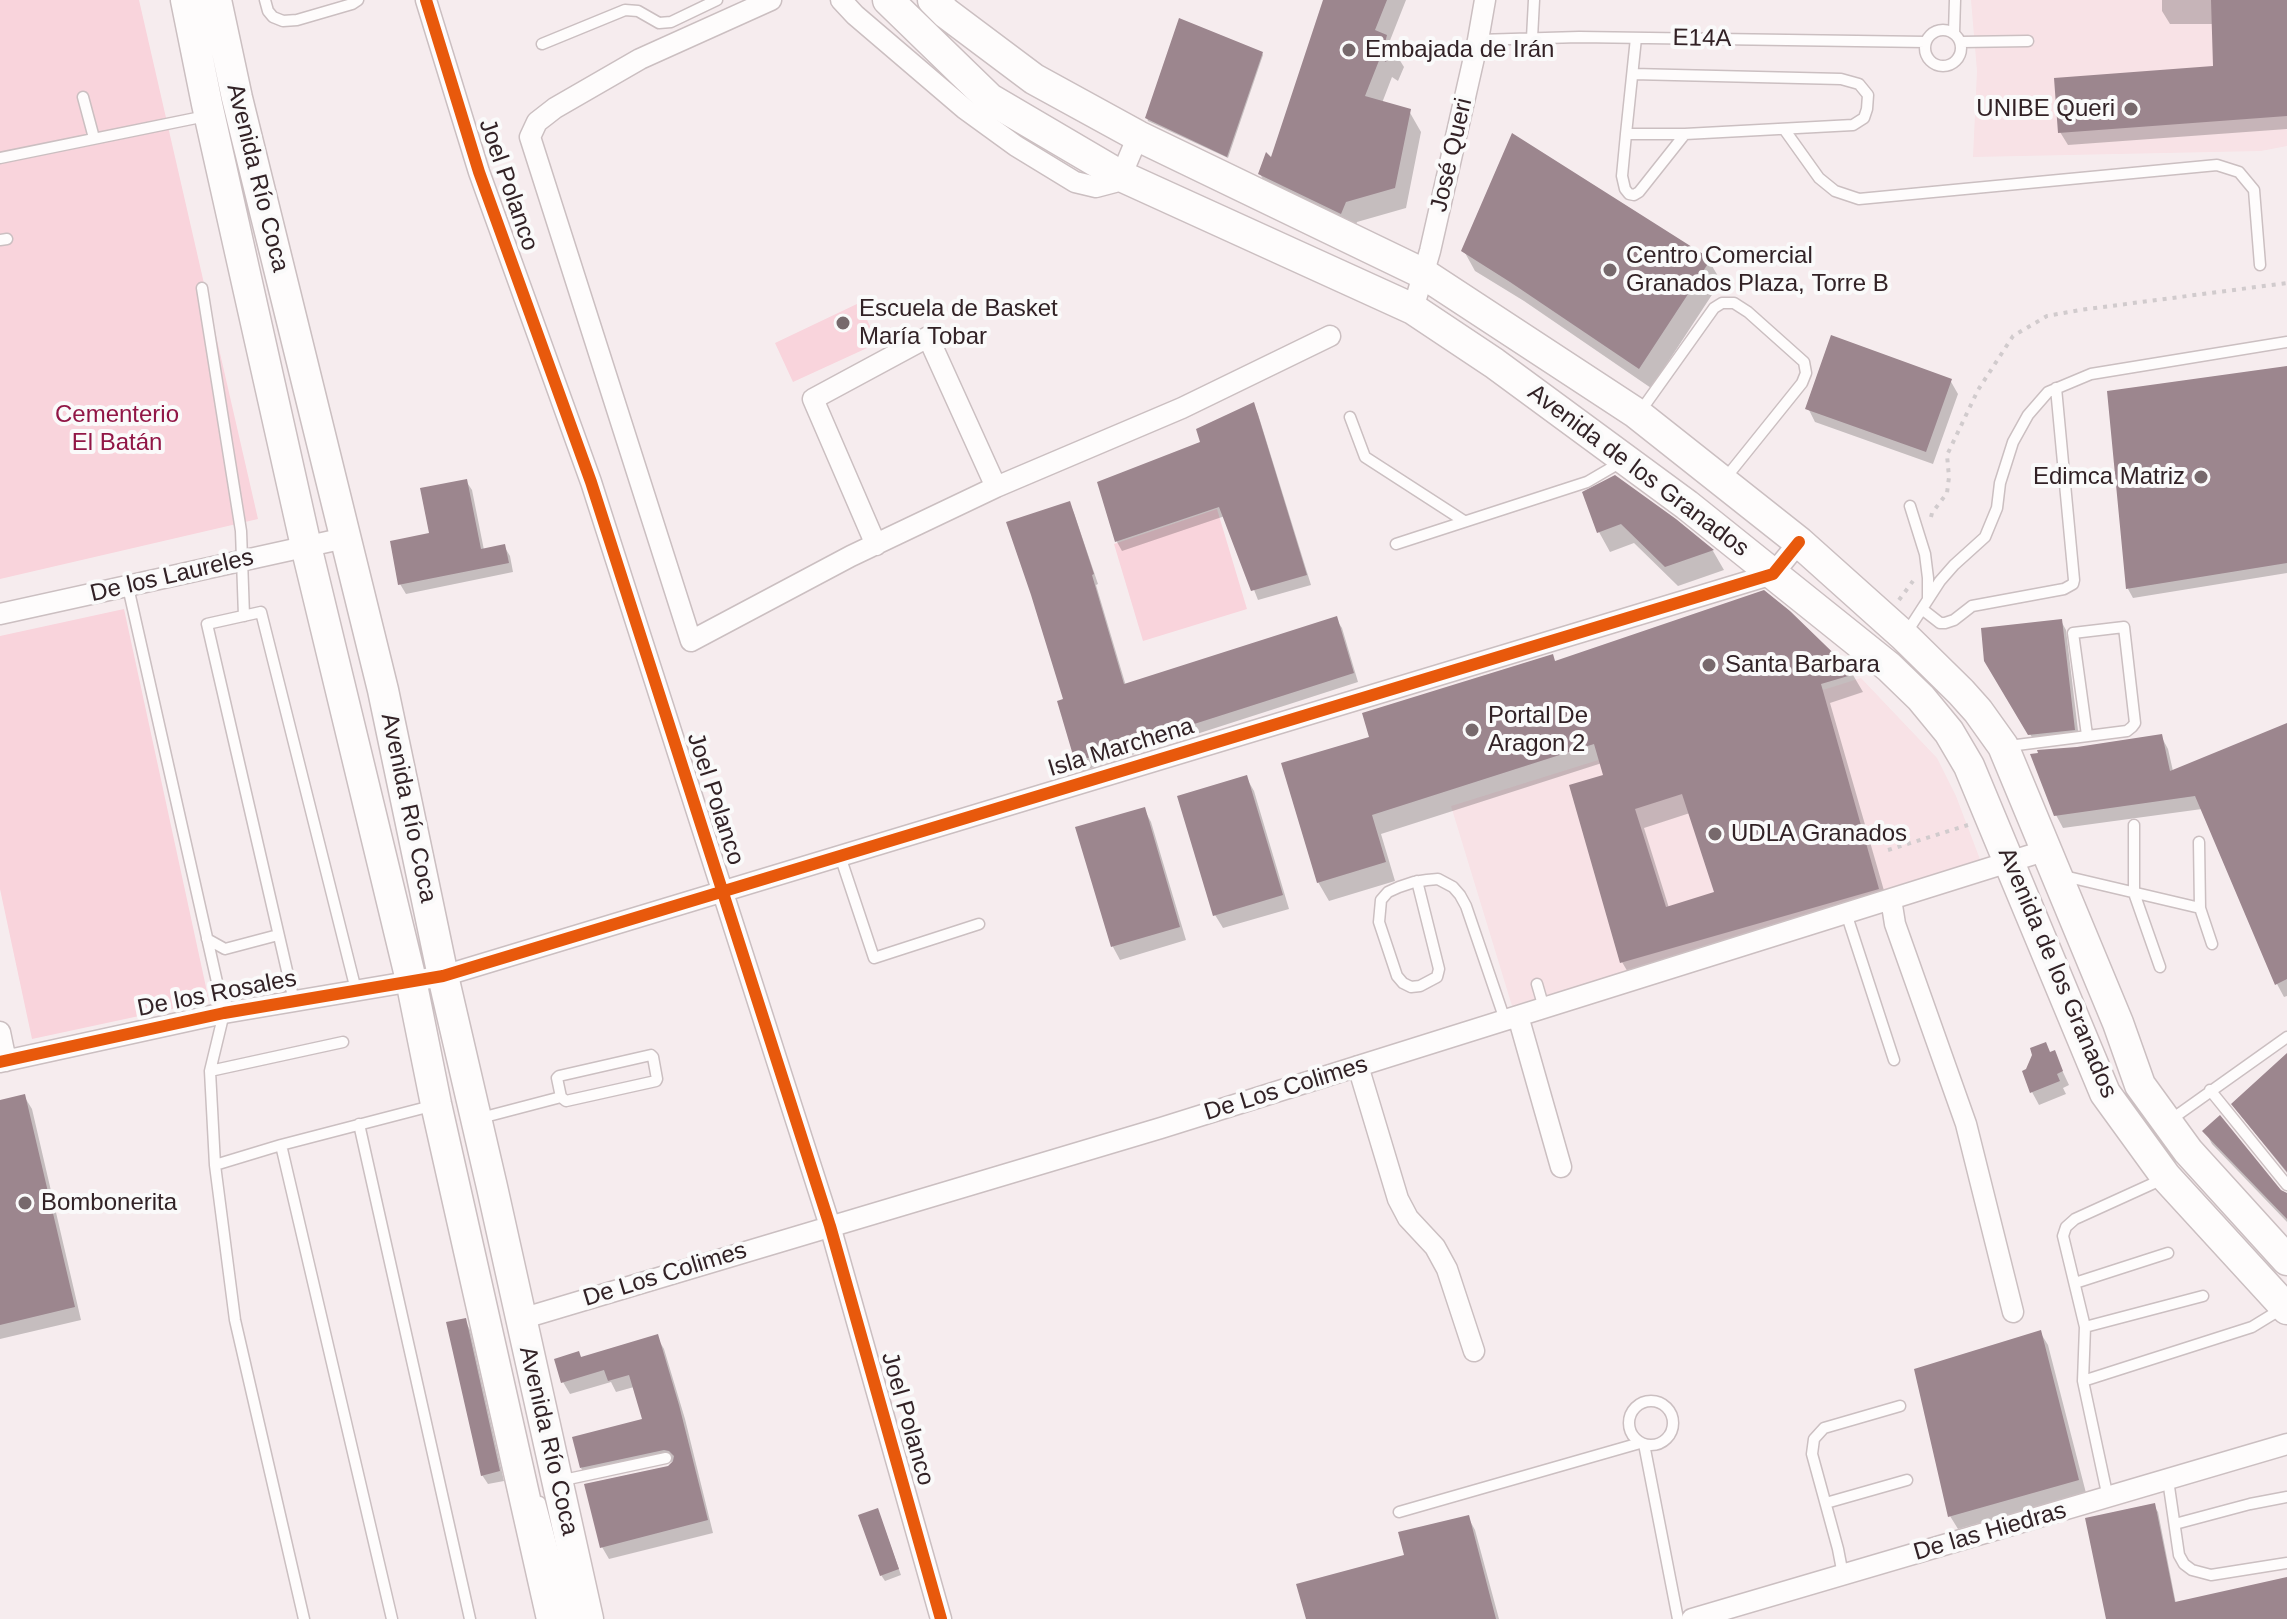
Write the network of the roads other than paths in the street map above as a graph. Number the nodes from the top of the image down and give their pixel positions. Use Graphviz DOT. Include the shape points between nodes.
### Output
graph roads {
  1 [pos="170,0"];
  2 [pos="186,0"];
  3 [pos="216,0"];
  4 [pos="265,0"];
  5 [pos="358,0"];
  6 [pos="426,0"];
  7 [pos="717,0"];
  8 [pos="771,0"];
  9 [pos="841,0"];
  10 [pos="888,0"];
  11 [pos="933,0"];
  12 [pos="1485,0"];
  13 [pos="1534,0"];
  14 [pos="1955,0"];
  15 [pos="335,4"];
  16 [pos="1958,37"];
  17 [pos="1532,38"];
  18 [pos="1636,38"];
  19 [pos="1478,40"];
  20 [pos="2028,41"];
  21 [pos="1926,42"];
  22 [pos="542,44"];
  23 [pos="1633,74"];
  24 [pos="83,97"];
  25 [pos="208,110"];
  26 [pos="1784,129"];
  27 [pos="1626,134"];
  28 [pos="1685,134"];
  29 [pos="1138,136"];
  30 [pos="94,138"];
  31 [pos="0,158"];
  32 [pos="1121,176"];
  33 [pos="2260,265"];
  34 [pos="1424,274"];
  35 [pos="202,288"];
  36 [pos="1413,309"];
  37 [pos="1330,336"];
  38 [pos="2287,342"];
  39 [pos="2056,388"];
  40 [pos="1636,413"];
  41 [pos="1350,417"];
  42 [pos="1625,460"];
  43 [pos="1723,482"];
  44 [pos="996,487"];
  45 [pos="1910,506"];
  46 [pos="1464,521"];
  47 [pos="345,538"];
  48 [pos="1799,542"];
  49 [pos="1396,544"];
  50 [pos="876,545"];
  51 [pos="306,546"];
  52 [pos="243,560"];
  53 [pos="1773,574"];
  54 [pos="128,587"];
  55 [pos="1925,604"];
  56 [pos="0,614"];
  57 [pos="244,616"];
  58 [pos="1904,636"];
  59 [pos="2087,735"];
  60 [pos="2003,746"];
  61 [pos="2134,825"];
  62 [pos="2199,842"];
  63 [pos="840,856"];
  64 [pos="2009,862"];
  65 [pos="2052,863"];
  66 [pos="1417,881"];
  67 [pos="722,892"];
  68 [pos="2134,893"];
  69 [pos="1891,899"];
  70 [pos="2200,908"];
  71 [pos="1846,913"];
  72 [pos="979,924"];
  73 [pos="278,935"];
  74 [pos="207,939"];
  75 [pos="2212,944"];
  76 [pos="2160,967"];
  77 [pos="443,976"];
  78 [pos="411,980"];
  79 [pos="1537,984"];
  80 [pos="356,990"];
  81 [pos="294,1001"];
  82 [pos="1544,1008"];
  83 [pos="224,1013"];
  84 [pos="1512,1018"];
  85 [pos="0,1032"];
  86 [pos="2287,1037"];
  87 [pos="343,1042"];
  88 [pos="1894,1060"];
  89 [pos="3,1061"];
  90 [pos="1358,1066"];
  91 [pos="210,1071"];
  92 [pos="2210,1090"];
  93 [pos="561,1097"];
  94 [pos="436,1104"];
  95 [pos="476,1119"];
  96 [pos="2167,1122"];
  97 [pos="359,1124"];
  98 [pos="281,1145"];
  99 [pos="215,1165"];
  100 [pos="1561,1167"];
  101 [pos="2166,1177"];
  102 [pos="2287,1185"];
  103 [pos="830,1226"];
  104 [pos="2168,1253"];
  105 [pos="2287,1260"];
  106 [pos="2075,1283"];
  107 [pos="2203,1296"];
  108 [pos="2286,1308"];
  109 [pos="2013,1312"];
  110 [pos="521,1319"];
  111 [pos="2085,1327"];
  112 [pos="1474,1351"];
  113 [pos="2083,1381"];
  114 [pos="1900,1406"];
  115 [pos="517,1409"];
  116 [pos="1642,1443"];
  117 [pos="2287,1444"];
  118 [pos="666,1458"];
  119 [pos="1907,1480"];
  120 [pos="2168,1480"];
  121 [pos="547,1482"];
  122 [pos="2287,1497"];
  123 [pos="2108,1498"];
  124 [pos="1826,1503"];
  125 [pos="1399,1512"];
  126 [pos="2175,1524"];
  127 [pos="2287,1563"];
  128 [pos="1843,1575"];
  129 [pos="304,1619"];
  130 [pos="392,1619"];
  131 [pos="470,1619"];
  132 [pos="552,1619"];
  133 [pos="571,1619"];
  134 [pos="588,1619"];
  135 [pos="941,1619"];
  136 [pos="1678,1619"];
  137 [pos="1692,1619"];
  1 -- 25 [label="main road" via="187,76"];
  2 -- 25 [label="main road, Avenida Río Coca"];
  3 -- 47 [label="main road, Avenida Río Coca"];
  4 -- 15 [label="lane" via="273,17 283,21"];
  5 -- 15 [label="lane"];
  6 -- 67 [label="street, Joel Polanco" via="479,172 591,482"];
  7 -- 22 [label="lane" via="671,22 625,10"];
  8 -- 50 [label="street" via="640,59 555,108 537,122 530,137 691,641"];
  9 -- 32 [label="street" via="965,109 1016,146 1083,185 1096,187"];
  10 -- 32 [label="main road, Avenida de los Granados" via="990,99"];
  11 -- 29 [label="main road, Avenida de los Granados" via="1034,79"];
  12 -- 19 [label="street, José Queri"];
  13 -- 17 [label="lane"];
  14 -- 16 [label="lane"];
  16 -- 20 [label="lane"];
  16 -- 21 [label="lane" via="1943,29"];
  16 -- 21 [label="lane" via="1961,54 1944,67 1933,64"];
  17 -- 18 [label="lane, E14A"];
  17 -- 19 [label="lane, E14A"];
  18 -- 21 [label="lane, E14A"];
  18 -- 23 [label="lane"];
  19 -- 34 [label="street, José Queri"];
  23 -- 26 [label="lane" via="1841,79 1859,84 1868,95 1864,118 1853,125"];
  23 -- 27 [label="lane"];
  24 -- 30 [label="lane"];
  25 -- 30 [label="lane"];
  25 -- 51 [label="main road, Avenida Río Coca"];
  26 -- 28 [label="lane"];
  26 -- 33 [label="lane" via="1819,178 1835,191 1859,199 2217,165 2239,172 2254,190"];
  27 -- 28 [label="lane"];
  27 -- 28 [label="lane" via="1622,176 1625,189 1634,195"];
  29 -- 32 [label="street"];
  29 -- 34 [label="main road, Avenida de los Granados"];
  30 -- 31 [label="lane"];
  32 -- 36 [label="main road, Avenida de los Granados"];
  34 -- 36 [label="street, José Queri"];
  34 -- 40 [label="main road, Avenida de los Granados"];
  35 -- 52 [label="lane"];
  36 -- 42 [label="main road, Avenida de los Granados"];
  37 -- 44 [label="street" via="1182,408"];
  38 -- 39 [label="lane" via="2091,374"];
  39 -- 55 [label="lane" via="2028,415 2013,442 1985,537 1954,565"];
  39 -- 55 [label="lane" via="2073,584 1972,606 1945,623"];
  40 -- 43 [label="main road, Avenida de los Granados"];
  40 -- 43 [label="lane" via="1714,308 1734,303 1748,312 1804,362 1806,373"];
  41 -- 46 [label="lane" via="1365,457"];
  42 -- 46 [label="lane" via="1587,482"];
  42 -- 53 [label="main road, Avenida de los Granados"];
  43 -- 48 [label="main road, Avenida de los Granados"];
  44 -- 50 [label="street"];
  44 -- 50 [label="street" via="928,337 813,399"];
  45 -- 55 [label="lane" via="1925,554"];
  46 -- 49 [label="lane"];
  47 -- 51 [label="street, De los Laureles"];
  47 -- 77 [label="main road, Avenida Río Coca"];
  48 -- 53 [label="street"];
  48 -- 58 [label="main road, Avenida de los Granados"];
  51 -- 52 [label="street, De los Laureles"];
  51 -- 78 [label="main road, Avenida Río Coca"];
  52 -- 54 [label="street, De los Laureles"];
  52 -- 57 [label="lane"];
  53 -- 63 [label="street, Isla Marchena"];
  53 -- 64 [label="main road, Avenida de los Granados" via="1889,667 1949,732"];
  54 -- 56 [label="street, De los Laureles"];
  54 -- 74 [label="lane"];
  55 -- 58 [label="lane"];
  57 -- 73 [label="lane" via="207,624"];
  57 -- 80 [label="lane" via="261,612"];
  58 -- 60 [label="main road, Avenida de los Granados" via="1970,701"];
  59 -- 59 [label="lane" via="2073,633 2124,627 2135,723 2127,731"];
  59 -- 60 [label="lane"];
  60 -- 65 [label="main road, Avenida de los Granados"];
  61 -- 68 [label="lane"];
  62 -- 70 [label="lane"];
  63 -- 67 [label="street, Isla Marchena"];
  63 -- 72 [label="lane" via="874,958"];
  64 -- 65 [label="street, De Los Colimes"];
  64 -- 69 [label="street, De Los Colimes"];
  64 -- 101 [label="main road, Avenida de los Granados" via="2105,1093"];
  65 -- 68 [label="lane" via="2076,878"];
  65 -- 96 [label="main road, Avenida de los Granados" via="2140,1085"];
  66 -- 66 [label="lane" via="1388,892 1379,907 1397,976 1411,987 1437,977 1439,969"];
  66 -- 84 [label="lane" via="1438,879 1460,895"];
  67 -- 77 [label="street, Isla Marchena"];
  67 -- 103 [label="street, Joel Polanco"];
  68 -- 70 [label="lane"];
  68 -- 76 [label="lane"];
  69 -- 71 [label="street, De Los Colimes"];
  69 -- 109 [label="street" via="1895,924 1966,1124"];
  70 -- 75 [label="lane"];
  71 -- 82 [label="street, De Los Colimes"];
  71 -- 88 [label="lane"];
  73 -- 74 [label="lane" via="225,949"];
  73 -- 81 [label="lane"];
  74 -- 83 [label="lane"];
  77 -- 78 [label="street, De los Rosales"];
  77 -- 95 [label="main road, Avenida Río Coca"];
  78 -- 80 [label="street, De los Rosales"];
  78 -- 94 [label="main road, Avenida Río Coca"];
  79 -- 82 [label="lane"];
  80 -- 81 [label="street, De los Rosales"];
  81 -- 83 [label="street, De los Rosales"];
  82 -- 84 [label="street, De Los Colimes"];
  83 -- 89 [label="street, De los Rosales"];
  83 -- 91 [label="lane"];
  84 -- 90 [label="street, De Los Colimes"];
  84 -- 100 [label="street"];
  85 -- 89 [label="street"];
  86 -- 92 [label="lane"];
  87 -- 91 [label="lane"];
  90 -- 103 [label="street, De Los Colimes"];
  90 -- 112 [label="street" via="1398,1199 1447,1269"];
  91 -- 99 [label="lane"];
  92 -- 96 [label="lane"];
  92 -- 102 [label="lane"];
  93 -- 93 [label="lane" via="566,1101 656,1081 653,1057 561,1075"];
  93 -- 95 [label="lane"];
  94 -- 97 [label="lane"];
  94 -- 115 [label="lane" via="448,1113"];
  94 -- 132 [label="main road, Avenida Río Coca"];
  95 -- 110 [label="main road, Avenida Río Coca"];
  96 -- 105 [label="main road, Avenida de los Granados"];
  97 -- 98 [label="lane"];
  97 -- 131 [label="lane"];
  98 -- 99 [label="lane"];
  98 -- 130 [label="lane"];
  99 -- 129 [label="lane" via="235,1320"];
  101 -- 106 [label="lane" via="2066,1227 2063,1236"];
  101 -- 108 [label="main road, Avenida de los Granados"];
  103 -- 110 [label="street, De Los Colimes"];
  103 -- 135 [label="street, Joel Polanco"];
  104 -- 106 [label="lane"];
  106 -- 111 [label="lane"];
  107 -- 111 [label="lane"];
  108 -- 113 [label="lane" via="2252,1327"];
  110 -- 121 [label="main road, Avenida Río Coca"];
  111 -- 113 [label="lane"];
  113 -- 123 [label="lane"];
  114 -- 124 [label="lane" via="1824,1428 1814,1439 1812,1454"];
  116 -- 116 [label="lane" via="1654,1446 1673,1428 1662,1403 1648,1401 1635,1407 1630,1433"];
  116 -- 125 [label="lane"];
  116 -- 136 [label="lane"];
  117 -- 120 [label="street, De las Hiedras"];
  118 -- 121 [label="lane"];
  119 -- 124 [label="lane"];
  120 -- 123 [label="street, De las Hiedras"];
  120 -- 126 [label="lane"];
  121 -- 133 [label="lane"];
  121 -- 134 [label="main road, Avenida Río Coca"];
  122 -- 126 [label="lane"];
  123 -- 128 [label="street, De las Hiedras"];
  124 -- 128 [label="lane"];
  126 -- 127 [label="lane" via="2179,1555 2201,1574"];
  128 -- 137 [label="street, De las Hiedras"];
}
